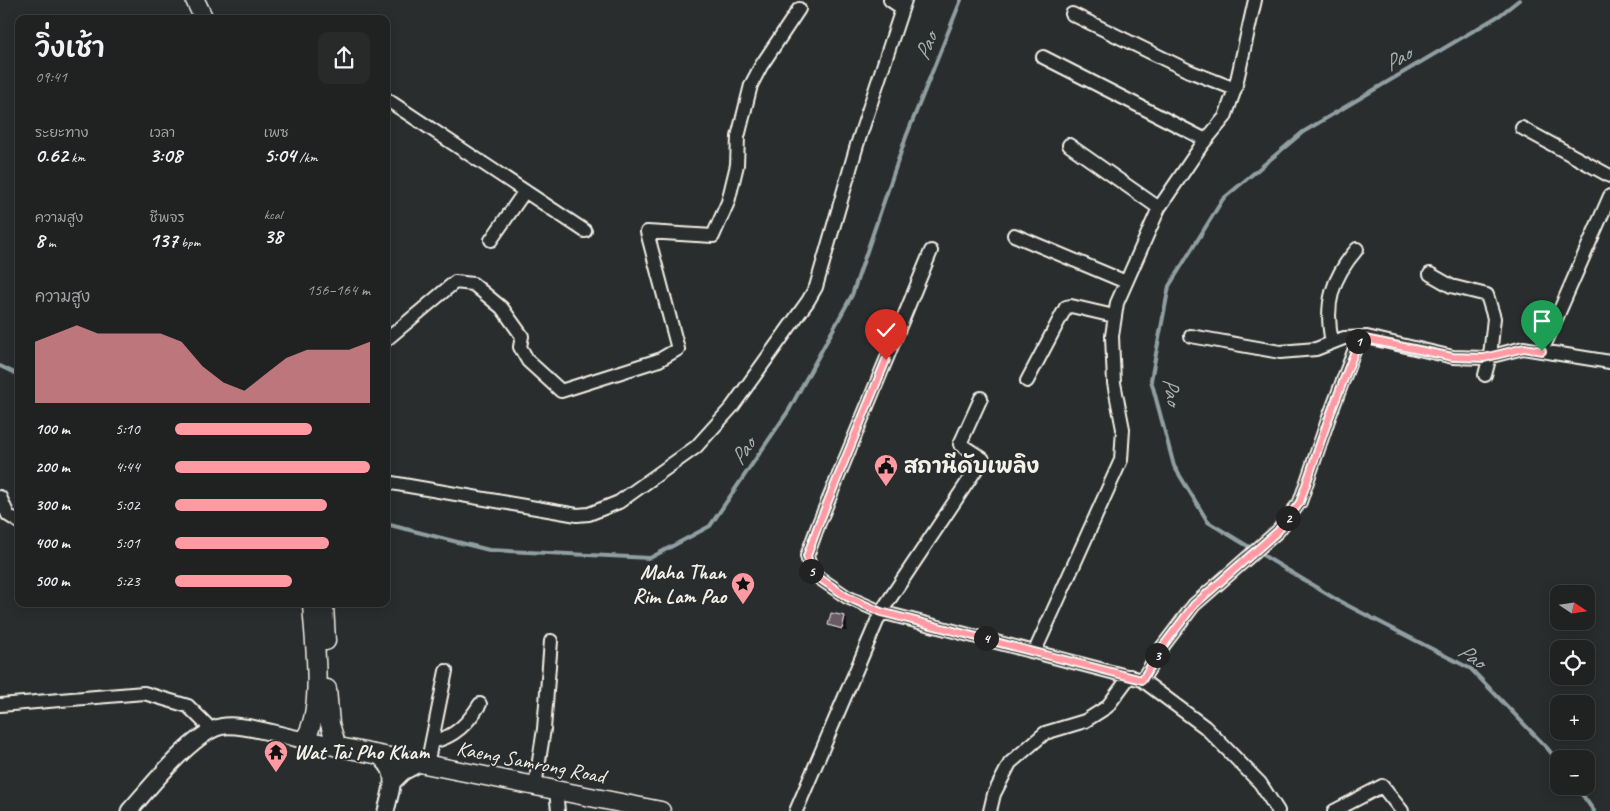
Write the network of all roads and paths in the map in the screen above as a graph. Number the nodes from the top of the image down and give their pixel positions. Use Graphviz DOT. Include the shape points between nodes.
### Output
graph roads {
  1 [pos="890,0"];
  2 [pos="1255,0"];
  3 [pos="904,4"];
  4 [pos="799,9"];
  5 [pos="1072,14"];
  6 [pos="1043,57"];
  7 [pos="1235,89"];
  8 [pos="390,102"];
  9 [pos="1522,128"];
  10 [pos="1206,140"];
  11 [pos="1069,144"];
  12 [pos="1610,176"];
  13 [pos="525,191"];
  14 [pos="1610,196"];
  15 [pos="1159,208"];
  16 [pos="584,231"];
  17 [pos="1014,235"];
  18 [pos="491,240"];
  19 [pos="1358,249"];
  20 [pos="931,251"];
  21 [pos="1430,274"];
  22 [pos="1126,282"];
  23 [pos="1114,316"];
  24 [pos="1191,336"];
  25 [pos="390,337"];
  26 [pos="1360,338"];
  27 [pos="1332,342"];
  28 [pos="1542,351"];
  29 [pos="1490,356"];
  30 [pos="1610,362"];
  31 [pos="1485,375"];
  32 [pos="1027,381"];
  33 [pos="980,398"];
  34 [pos="390,483"];
  35 [pos="0,497"];
  36 [pos="15,519"];
  37 [pos="312,607"];
  38 [pos="324,607"];
  39 [pos="881,612"];
  40 [pos="551,640"];
  41 [pos="1035,650"];
  42 [pos="446,671"];
  43 [pos="1136,678"];
  44 [pos="0,704"];
  45 [pos="480,704"];
  46 [pos="211,729"];
  47 [pos="304,740"];
  48 [pos="432,742"];
  49 [pos="337,747"];
  50 [pos="376,754"];
  51 [pos="424,764"];
  52 [pos="393,782"];
  53 [pos="535,786"];
  54 [pos="556,790"];
  55 [pos="129,811"];
  56 [pos="386,811"];
  57 [pos="558,811"];
  58 [pos="661,811"];
  59 [pos="796,811"];
  60 [pos="990,811"];
  61 [pos="1278,811"];
  62 [pos="1334,811"];
  63 [pos="1402,811"];
  1 -- 3 [label="street"];
  2 -- 7 [label="street"];
  3 -- 34 [label="street" via="816,287 732,407 696,448 619,502 589,514 570,514"];
  4 -- 25 [label="street" via="751,85 738,137 737,165 728,202 713,236 647,232 678,349 658,360 561,391 528,361 520,347 522,336 502,308 473,284 455,282"];
  5 -- 7 [label="street"];
  6 -- 10 [label="street"];
  7 -- 10 [label="street" via="1225,117"];
  8 -- 13 [label="street"];
  9 -- 12 [label="street"];
  10 -- 15 [label="street"];
  11 -- 15 [label="street"];
  13 -- 16 [label="street"];
  13 -- 18 [label="street"];
  14 -- 28 [label="street"];
  15 -- 22 [label="street"];
  17 -- 22 [label="street"];
  19 -- 27 [label="street" via="1343,268 1332,292 1328,320"];
  20 -- 39 [label="street" via="807,556 812,573 847,597"];
  21 -- 29 [label="street" via="1451,286 1487,295 1494,318"];
  22 -- 23 [label="street"];
  23 -- 32 [label="street" via="1066,307"];
  23 -- 41 [label="street" via="1114,383 1123,429 1121,460"];
  24 -- 27 [label="street" via="1280,352 1316,349"];
  26 -- 27 [label="street"];
  26 -- 29 [label="street" via="1453,357"];
  26 -- 43 [label="street" via="1300,502 1278,531 1194,605"];
  28 -- 29 [label="street" via="1524,348"];
  28 -- 30 [label="street"];
  29 -- 31 [label="street"];
  33 -- 39 [label="street" via="960,444 984,460"];
  35 -- 36 [label="street" via="8,515"];
  37 -- 47 [label="main road" via="317,708 310,732"];
  38 -- 49 [label="main road" via="328,709"];
  39 -- 41 [label="street"];
  39 -- 59 [label="street"];
  40 -- 53 [label="street" via="544,729"];
  41 -- 43 [label="street"];
  42 -- 48 [label="street"];
  43 -- 60 [label="street" via="1107,708 1085,721 1046,734 1010,763 994,794"];
  43 -- 61 [label="street" via="1205,727 1260,784"];
  44 -- 46 [label="street" via="144,693 188,706"];
  45 -- 48 [label="street" via="473,716 453,735"];
  46 -- 47 [label="street" via="231,725"];
  46 -- 55 [label="street" via="194,741"];
  47 -- 49 [label="main road, Kaeng Samrong Road"];
  48 -- 51 [label="street"];
  49 -- 50 [label="main road, Kaeng Samrong Road"];
  50 -- 51 [label="main road, Kaeng Samrong Road"];
  50 -- 52 [label="street" via="390,768"];
  51 -- 52 [label="street" via="403,772"];
  51 -- 53 [label="main road, Kaeng Samrong Road"];
  52 -- 56 [label="street"];
  53 -- 54 [label="main road, Kaeng Samrong Road"];
  54 -- 57 [label="street"];
  54 -- 58 [label="main road, Kaeng Samrong Road"];
  62 -- 63 [label="street" via="1382,786"];
}
